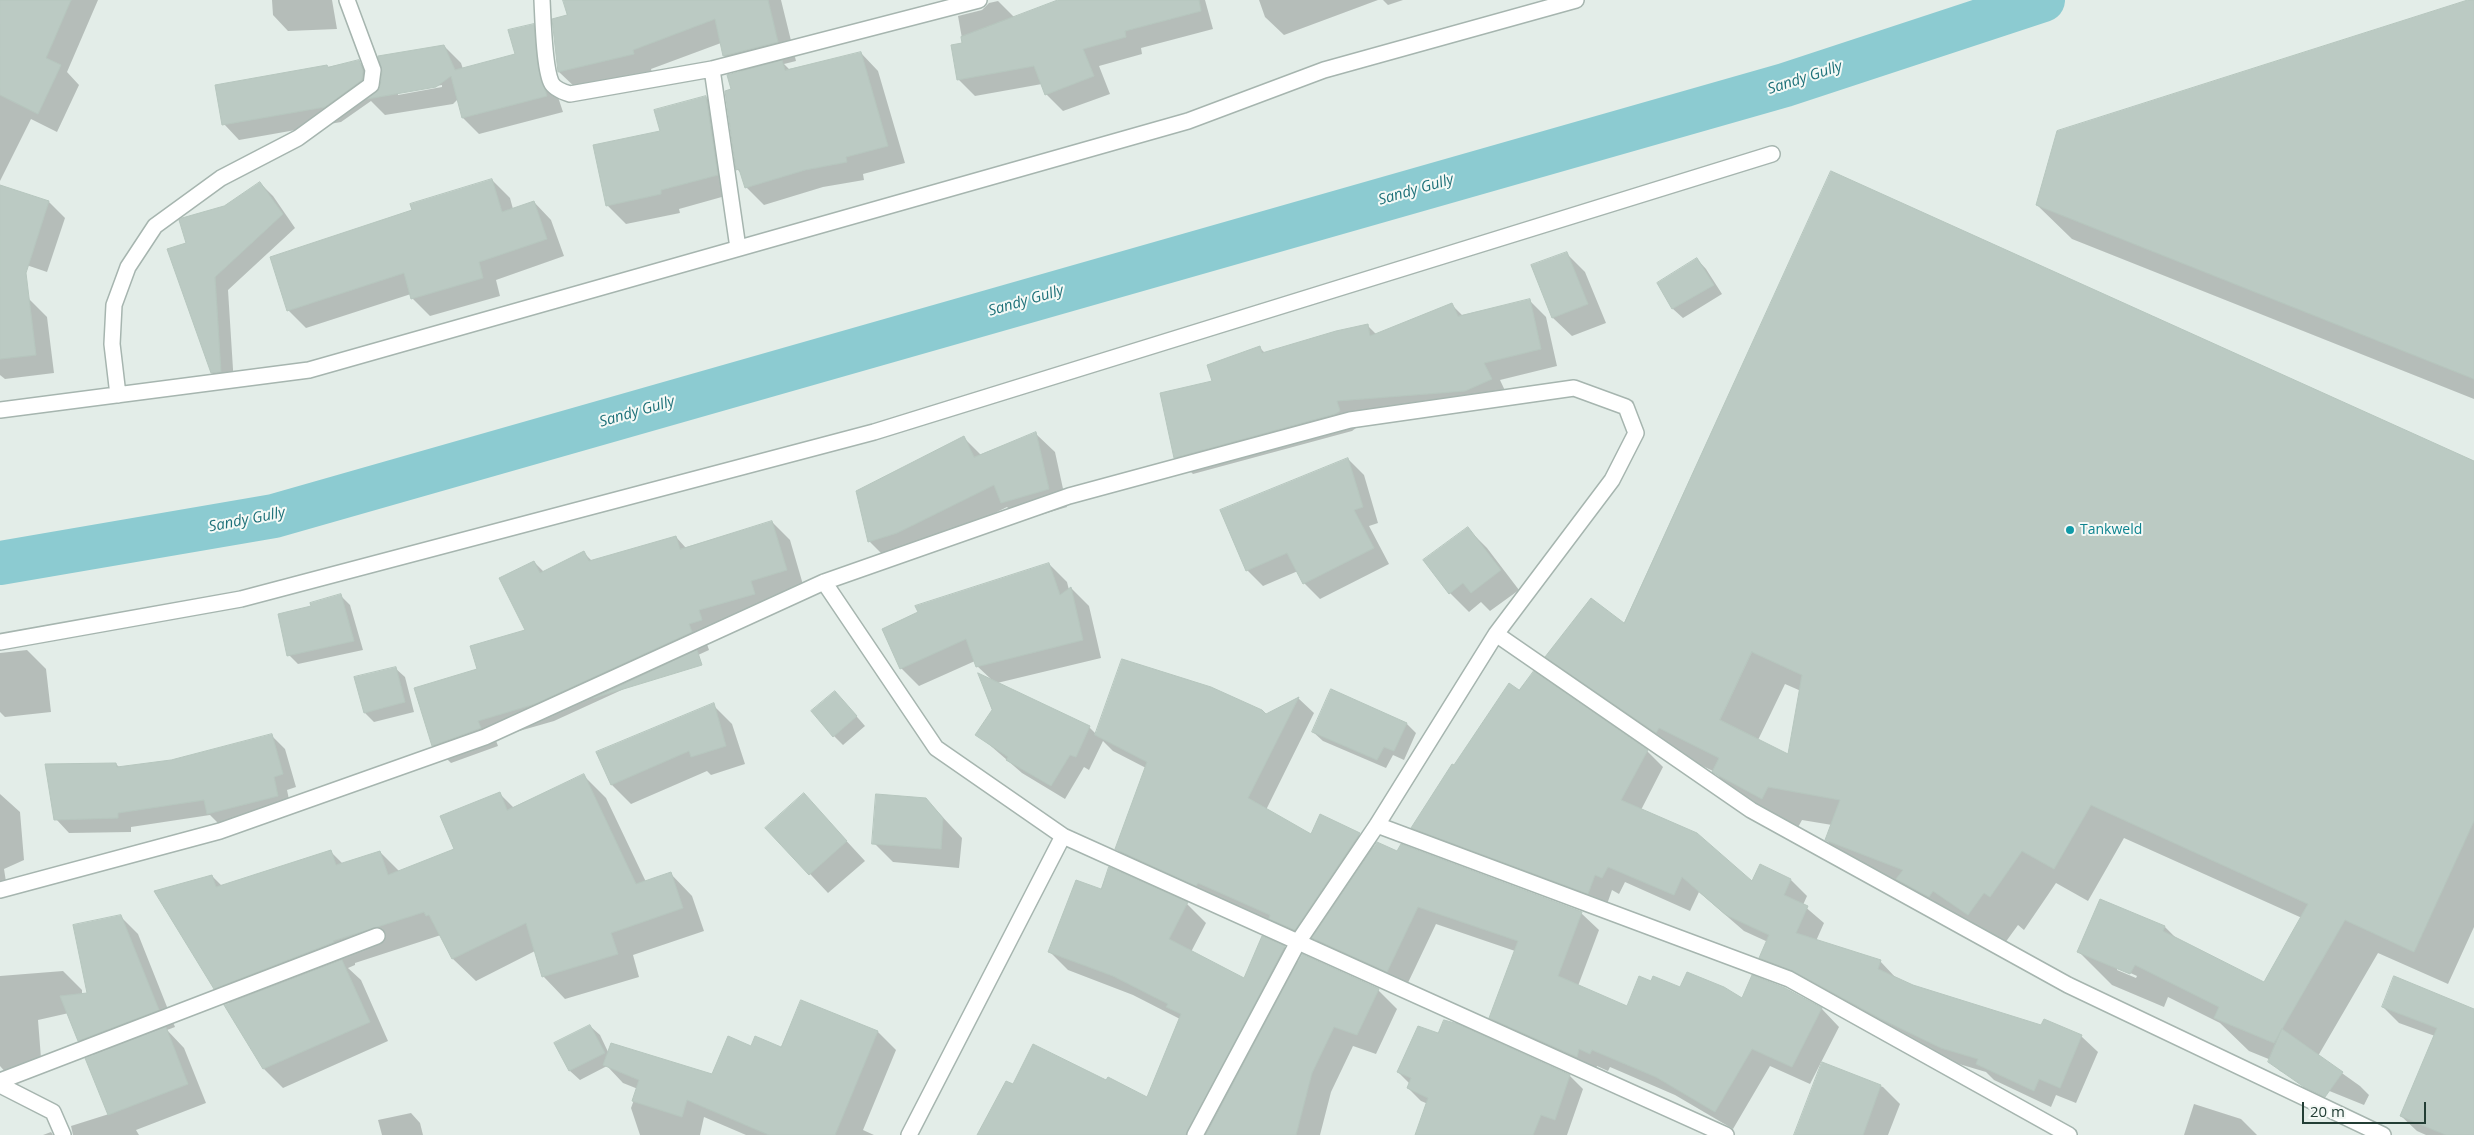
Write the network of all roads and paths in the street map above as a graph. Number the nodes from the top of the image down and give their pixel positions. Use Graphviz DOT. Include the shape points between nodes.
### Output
graph roads {
  1 [pos="347,0"];
  2 [pos="542,0"];
  3 [pos="979,0"];
  4 [pos="1576,0"];
  5 [pos="712,69"];
  6 [pos="1772,154"];
  7 [pos="738,248"];
  8 [pos="118,394"];
  9 [pos="0,410"];
  10 [pos="824,582"];
  11 [pos="1496,634"];
  12 [pos="0,642"];
  13 [pos="1377,825"];
  14 [pos="1063,836"];
  15 [pos="0,890"];
  16 [pos="378,936"];
  17 [pos="1298,942"];
  18 [pos="0,1080"];
  19 [pos="0,1084"];
  20 [pos="63,1135"];
  21 [pos="910,1135"];
  22 [pos="1195,1135"];
  23 [pos="1726,1135"];
  24 [pos="2069,1135"];
  25 [pos="2383,1135"];
  1 -- 8 [label="street" via="373,70 371,85 298,138 221,178 155,226 128,267 114,305 112,344"];
  2 -- 5 [label="street" via="551,83 560,92 570,94"];
  3 -- 5 [label="street"];
  4 -- 7 [label="street" via="1324,70 1188,121"];
  5 -- 7 [label="street"];
  6 -- 12 [label="street" via="874,432 241,599"];
  7 -- 8 [label="street" via="309,370"];
  8 -- 9 [label="street"];
  10 -- 11 [label="street" via="1069,496 1350,420 1574,388 1626,407 1636,433 1612,480"];
  10 -- 14 [label="street" via="936,748"];
  10 -- 15 [label="street" via="485,737 220,831"];
  11 -- 13 [label="street"];
  11 -- 25 [label="street" via="1751,810 2068,985"];
  13 -- 17 [label="street"];
  13 -- 24 [label="street" via="1789,979"];
  14 -- 17 [label="street"];
  14 -- 21 [label="street"];
  16 -- 18 [label="street"];
  17 -- 22 [label="street"];
  17 -- 23 [label="street"];
  19 -- 20 [label="street" via="53,1112"];
}
